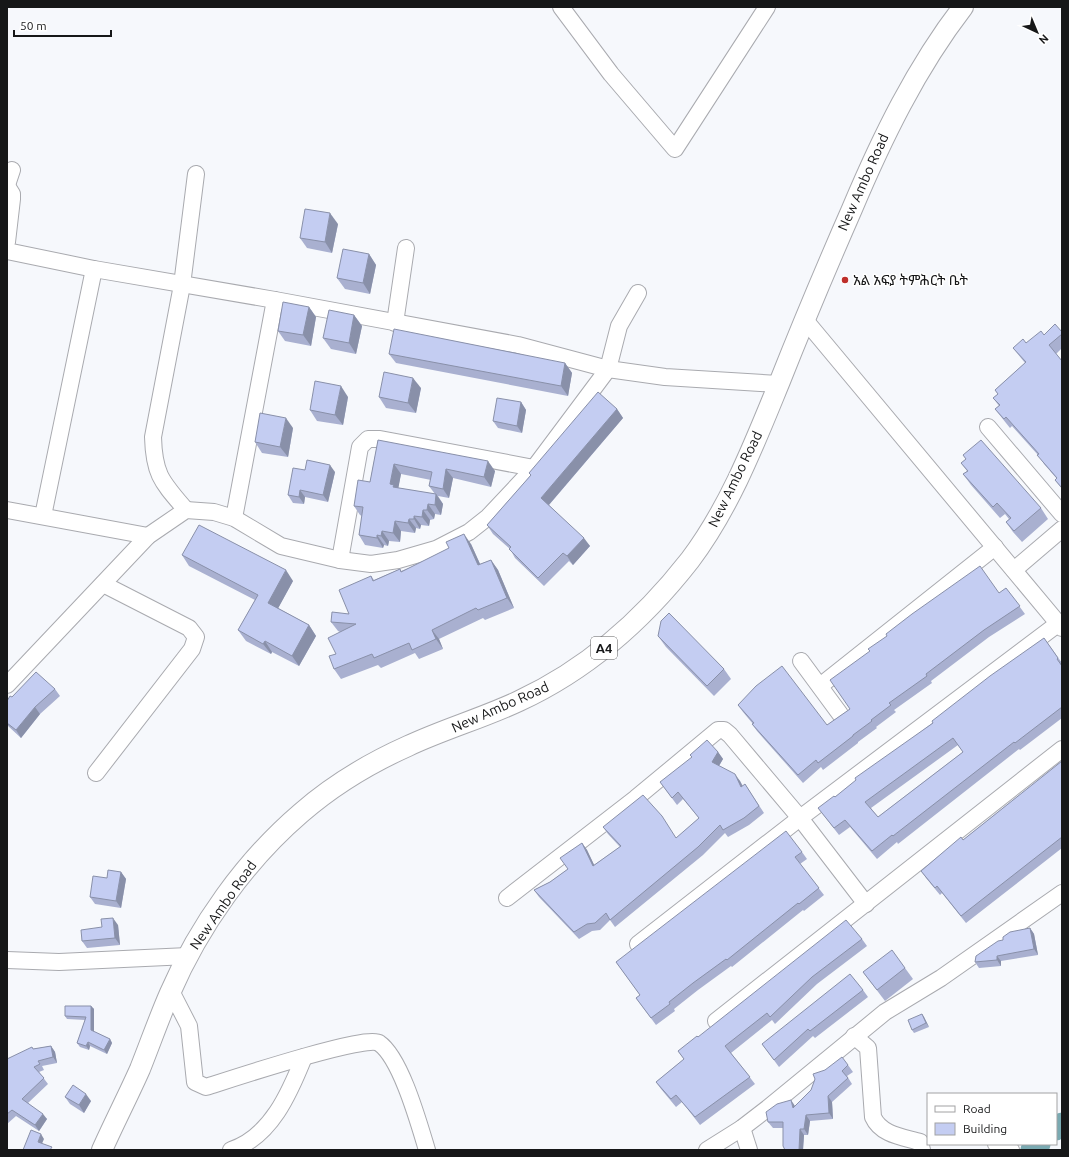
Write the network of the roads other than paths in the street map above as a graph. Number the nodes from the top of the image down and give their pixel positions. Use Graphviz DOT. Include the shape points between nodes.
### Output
graph roads {
  1 [pos="561,7"];
  2 [pos="767,7"];
  3 [pos="963,7"];
  4 [pos="196,174"];
  5 [pos="9,180"];
  6 [pos="7,242"];
  7 [pos="406,248"];
  8 [pos="7,251"];
  9 [pos="94,269"];
  10 [pos="182,285"];
  11 [pos="638,293"];
  12 [pos="275,300"];
  13 [pos="805,320"];
  14 [pos="395,323"];
  15 [pos="608,369"];
  16 [pos="778,384"];
  17 [pos="988,427"];
  18 [pos="534,468"];
  19 [pos="7,510"];
  20 [pos="186,510"];
  21 [pos="1062,514"];
  22 [pos="43,516"];
  23 [pos="234,518"];
  24 [pos="1062,529"];
  25 [pos="148,536"];
  26 [pos="995,547"];
  27 [pos="340,560"];
  28 [pos="1014,570"];
  29 [pos="104,584"];
  30 [pos="1060,625"];
  31 [pos="802,661"];
  32 [pos="7,686"];
  33 [pos="820,686"];
  34 [pos="840,714"];
  35 [pos="1062,749"];
  36 [pos="96,773"];
  37 [pos="800,818"];
  38 [pos="1062,893"];
  39 [pos="507,898"];
  40 [pos="866,904"];
  41 [pos="638,944"];
  42 [pos="188,956"];
  43 [pos="7,960"];
  44 [pos="171,991"];
  45 [pos="716,1021"];
  46 [pos="854,1036"];
  47 [pos="304,1057"];
  48 [pos="742,1128"];
  49 [pos="998,1145"];
  50 [pos="102,1150"];
  51 [pos="231,1150"];
  52 [pos="427,1150"];
  53 [pos="707,1150"];
  54 [pos="749,1150"];
  55 [pos="922,1150"];
  56 [pos="1011,1150"];
  1 -- 2 [label="street" via="611,74 675,149"];
  3 -- 13 [label="main road, New Ambo Road / A4" via="945,30 889,125"];
  4 -- 10 [label="street"];
  5 -- 6 [label="street" via="12,199"];
  7 -- 14 [label="street"];
  8 -- 9 [label="street"];
  9 -- 10 [label="street"];
  9 -- 22 [label="street"];
  10 -- 12 [label="street"];
  10 -- 20 [label="street" via="153,437 158,474"];
  11 -- 15 [label="street" via="619,326"];
  12 -- 14 [label="street"];
  12 -- 23 [label="street"];
  13 -- 16 [label="main road, New Ambo Road / A4"];
  13 -- 26 [label="street"];
  14 -- 15 [label="street" via="518,345"];
  15 -- 16 [label="street" via="664,377"];
  15 -- 18 [label="street"];
  16 -- 42 [label="main road, New Ambo Road / A4" via="754,442 715,522 690,559 633,623 597,654 559,680 519,701 409,745 371,765 302,812 267,845 237,881"];
  17 -- 21 [label="street"];
  18 -- 27 [label="street" via="488,517 469,532 436,549 398,560 371,564"];
  18 -- 27 [label="street" via="380,439 368,439 360,447"];
  19 -- 22 [label="street"];
  20 -- 23 [label="street" via="214,512"];
  20 -- 25 [label="street"];
  22 -- 25 [label="street"];
  23 -- 27 [label="street" via="281,546"];
  24 -- 28 [label="street"];
  25 -- 29 [label="street"];
  26 -- 28 [label="street"];
  26 -- 33 [label="street"];
  28 -- 30 [label="street"];
  29 -- 32 [label="street"];
  29 -- 36 [label="street" via="190,628 196,637 192,649"];
  30 -- 37 [label="street"];
  31 -- 33 [label="street"];
  33 -- 34 [label="street"];
  35 -- 40 [label="street"];
  37 -- 39 [label="street" via="730,735 724,730 718,730 636,798"];
  37 -- 40 [label="street"];
  37 -- 41 [label="street"];
  38 -- 46 [label="street" via="941,978 885,1012"];
  40 -- 45 [label="street"];
  42 -- 43 [label="street" via="59,962"];
  42 -- 44 [label="main road, New Ambo Road / A4"];
  44 -- 47 [label="street" via="189,1026 195,1082 200,1086 206,1087"];
  44 -- 50 [label="main road, New Ambo Road / A4" via="139,1071"];
  46 -- 48 [label="street"];
  46 -- 55 [label="street" via="868,1048 873,1117 876,1124 890,1133 920,1142"];
  47 -- 51 [label="street" via="292,1087 271,1122 251,1139"];
  47 -- 52 [label="street" via="369,1040 377,1041 389,1051 413,1104"];
  48 -- 53 [label="street"];
  48 -- 54 [label="street"];
  49 -- 56 [label="street"];
}
